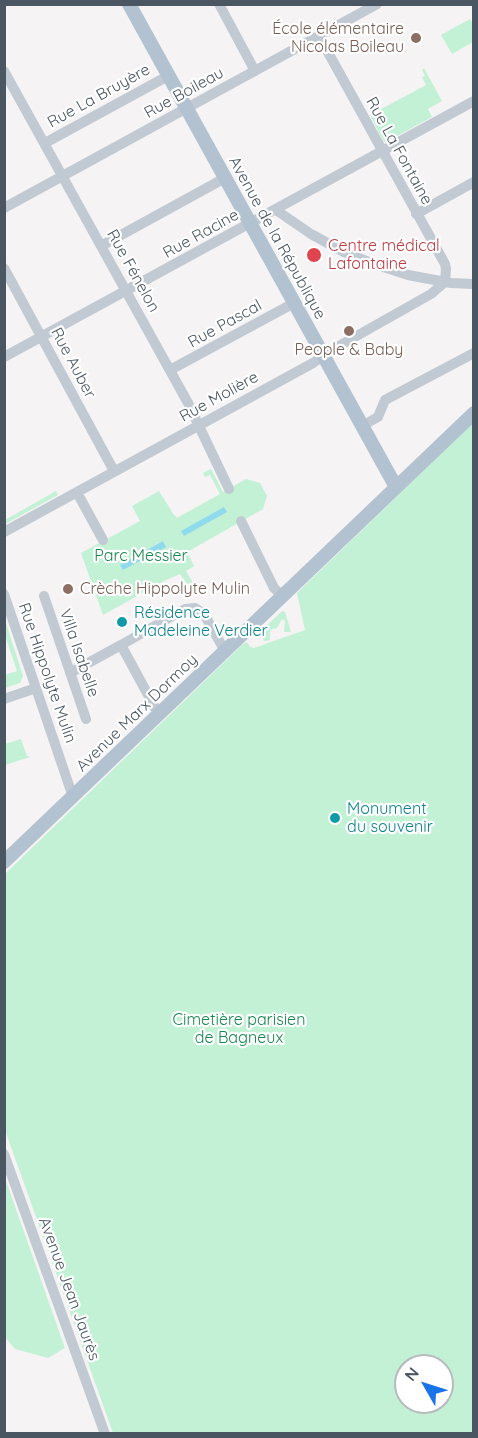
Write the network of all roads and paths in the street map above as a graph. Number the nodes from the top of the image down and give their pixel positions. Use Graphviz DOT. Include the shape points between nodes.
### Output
graph roads {
  1 [pos="129,4"];
  2 [pos="219,4"];
  3 [pos="377,4"];
  4 [pos="319,36"];
  5 [pos="255,70"];
  6 [pos="4,71"];
  7 [pos="168,76"];
  8 [pos="474,101"];
  9 [pos="187,108"];
  10 [pos="45,143"];
  11 [pos="381,151"];
  12 [pos="63,176"];
  13 [pos="225,178"];
  14 [pos="474,182"];
  15 [pos="4,208"];
  16 [pos="276,210"];
  17 [pos="416,214"];
  18 [pos="251,224"];
  19 [pos="101,246"];
  20 [pos="4,268"];
  21 [pos="445,282"];
  22 [pos="474,284"];
  23 [pos="127,292"];
  24 [pos="294,303"];
  25 [pos="42,337"];
  26 [pos="474,353"];
  27 [pos="323,356"];
  28 [pos="4,357"];
  29 [pos="170,370"];
  30 [pos="474,413"];
  31 [pos="198,425"];
  32 [pos="362,426"];
  33 [pos="114,471"];
  34 [pos="396,487"];
  35 [pos="229,489"];
  36 [pos="80,498"];
  37 [pos="241,521"];
  38 [pos="4,532"];
  39 [pos="104,540"];
  40 [pos="4,594"];
  41 [pos="44,596"];
  42 [pos="282,596"];
  43 [pos="121,645"];
  44 [pos="225,651"];
  45 [pos="70,673"];
  46 [pos="36,688"];
  47 [pos="4,699"];
  48 [pos="159,715"];
  49 [pos="86,719"];
  50 [pos="74,796"];
  51 [pos="4,862"];
  52 [pos="4,1154"];
  53 [pos="105,1434"];
  1 -- 7 [label="main road, Avenue de la République"];
  2 -- 5 [label="street"];
  3 -- 4 [label="street, Rue Boileau"];
  4 -- 5 [label="street, Rue Boileau"];
  4 -- 11 [label="street, Rue La Fontaine"];
  5 -- 9 [label="street, Rue Boileau"];
  6 -- 10 [label="street, Rue Fénelon"];
  7 -- 9 [label="main road, Avenue de la République"];
  7 -- 10 [label="street, Rue La Bruyère"];
  8 -- 11 [label="street, Rue Racine"];
  9 -- 12 [label="street, Rue Boileau"];
  9 -- 13 [label="main road, Avenue de la République"];
  10 -- 12 [label="street, Rue Fénelon"];
  11 -- 16 [label="street, Rue Racine"];
  11 -- 17 [label="street, Rue La Fontaine"];
  12 -- 15 [label="street, Rue Boileau"];
  12 -- 19 [label="street, Rue Fénelon"];
  13 -- 18 [label="main road, Avenue de la République"];
  13 -- 19 [label="street"];
  14 -- 17 [label="street"];
  16 -- 18 [label="street, Rue Racine"];
  16 -- 21 [label="street" via="352,256 400,273"];
  17 -- 21 [label="street, Rue La Fontaine" via="445,264"];
  18 -- 23 [label="street, Rue Racine"];
  18 -- 24 [label="main road, Avenue de la République"];
  19 -- 23 [label="street, Rue Fénelon"];
  20 -- 25 [label="street, Rue Auber"];
  21 -- 22 [label="street"];
  21 -- 27 [label="street, Rue Molière"];
  23 -- 25 [label="street, Rue Racine"];
  23 -- 29 [label="street, Rue Fénelon"];
  24 -- 27 [label="main road, Avenue de la République"];
  24 -- 29 [label="street, Rue Pascal"];
  25 -- 28 [label="street, Rue Racine"];
  25 -- 33 [label="street, Rue Auber"];
  26 -- 32 [label="street" via="385,400 378,417"];
  27 -- 31 [label="street, Rue Molière"];
  27 -- 32 [label="main road, Avenue de la République"];
  29 -- 31 [label="street, Rue Fénelon"];
  30 -- 34 [label="main road, Avenue Marx Dormoy"];
  31 -- 33 [label="street, Rue Molière"];
  31 -- 35 [label="street, Rue Fénelon"];
  32 -- 34 [label="main road, Avenue de la République"];
  33 -- 38 [label="street, Rue Molière"];
  34 -- 42 [label="main road, Avenue Marx Dormoy"];
  36 -- 39 [label="street"];
  37 -- 42 [label="street" via="274,588"];
  40 -- 46 [label="street, Rue Hippolyte Mulin"];
  41 -- 45 [label="street, Villa Isabelle"];
  42 -- 44 [label="main road, Avenue Marx Dormoy"];
  43 -- 44 [label="street" via="185,609 195,608 204,614"];
  43 -- 45 [label="street"];
  43 -- 48 [label="street"];
  44 -- 48 [label="main road, Avenue Marx Dormoy"];
  45 -- 49 [label="street, Villa Isabelle"];
  46 -- 47 [label="street"];
  46 -- 50 [label="street, Rue Hippolyte Mulin"];
  48 -- 50 [label="main road, Avenue Marx Dormoy"];
  50 -- 51 [label="main road, Avenue Marx Dormoy"];
  52 -- 53 [label="street, Avenue Jean Jaurès"];
}
